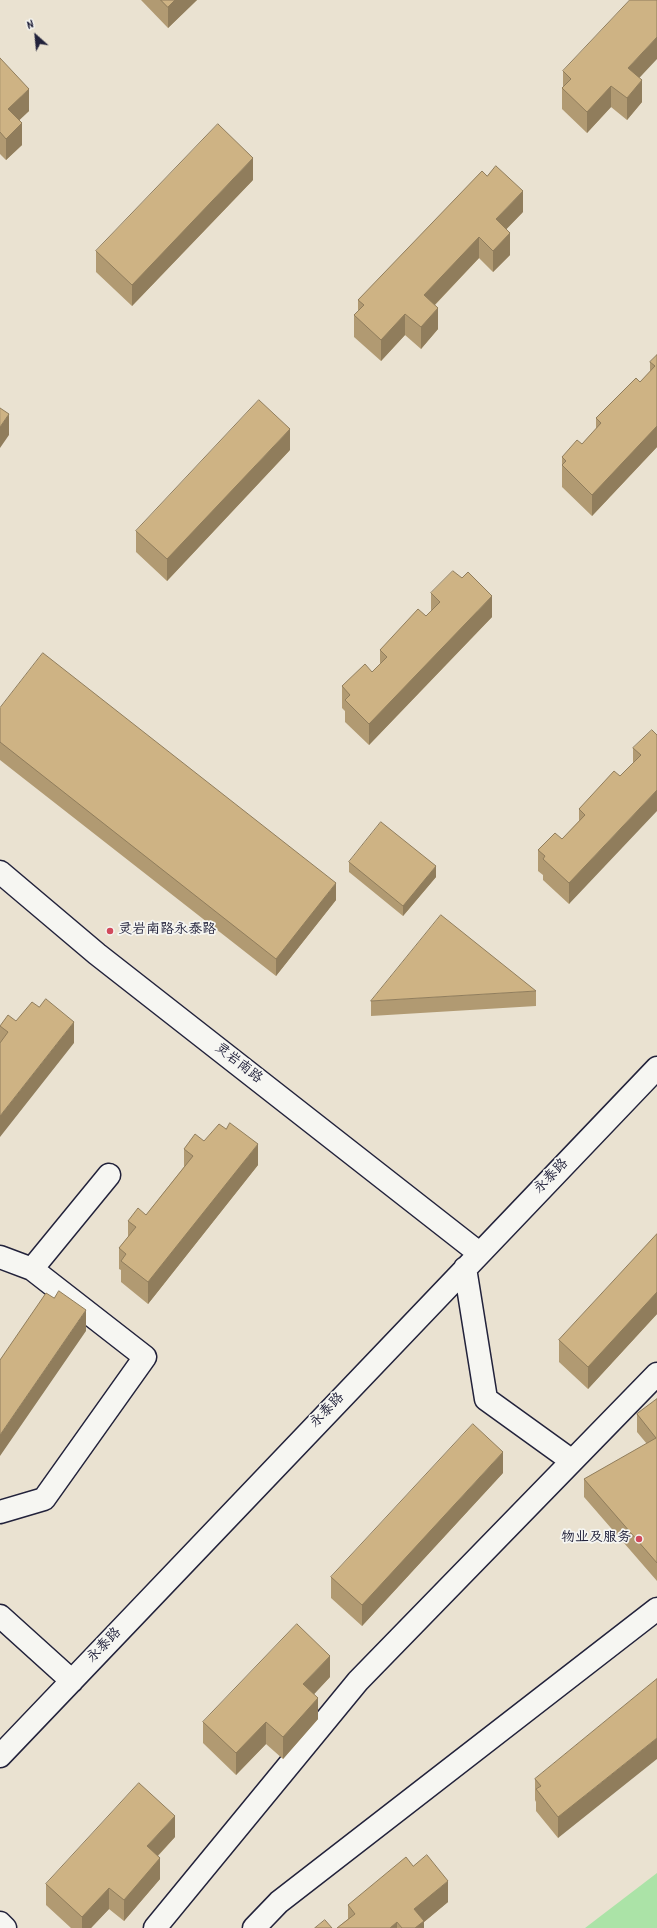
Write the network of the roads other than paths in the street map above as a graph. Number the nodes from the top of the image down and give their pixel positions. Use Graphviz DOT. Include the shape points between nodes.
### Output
graph roads {
  1 [pos="0,872"];
  2 [pos="657,1068"];
  3 [pos="109,1176"];
  4 [pos="0,1257"];
  5 [pos="472,1261"];
  6 [pos="32,1269"];
  7 [pos="657,1374"];
  8 [pos="572,1461"];
  9 [pos="0,1512"];
  10 [pos="657,1608"];
  11 [pos="0,1616"];
  12 [pos="72,1681"];
  13 [pos="0,1756"];
  14 [pos="0,1923"];
  15 [pos="5,1928"];
  16 [pos="155,1928"];
  17 [pos="254,1928"];
  1 -- 5 [label="street, 灵岩南路"];
  2 -- 5 [label="street, 永泰路"];
  3 -- 6 [label="street"];
  4 -- 6 [label="street"];
  5 -- 8 [label="street" via="486,1399"];
  5 -- 12 [label="street, 永泰路"];
  6 -- 9 [label="street" via="145,1357 44,1499"];
  7 -- 8 [label="street"];
  8 -- 16 [label="street" via="358,1681"];
  10 -- 17 [label="street" via="279,1902"];
  11 -- 12 [label="street"];
  12 -- 13 [label="street, 永泰路"];
  14 -- 15 [label="street"];
}
